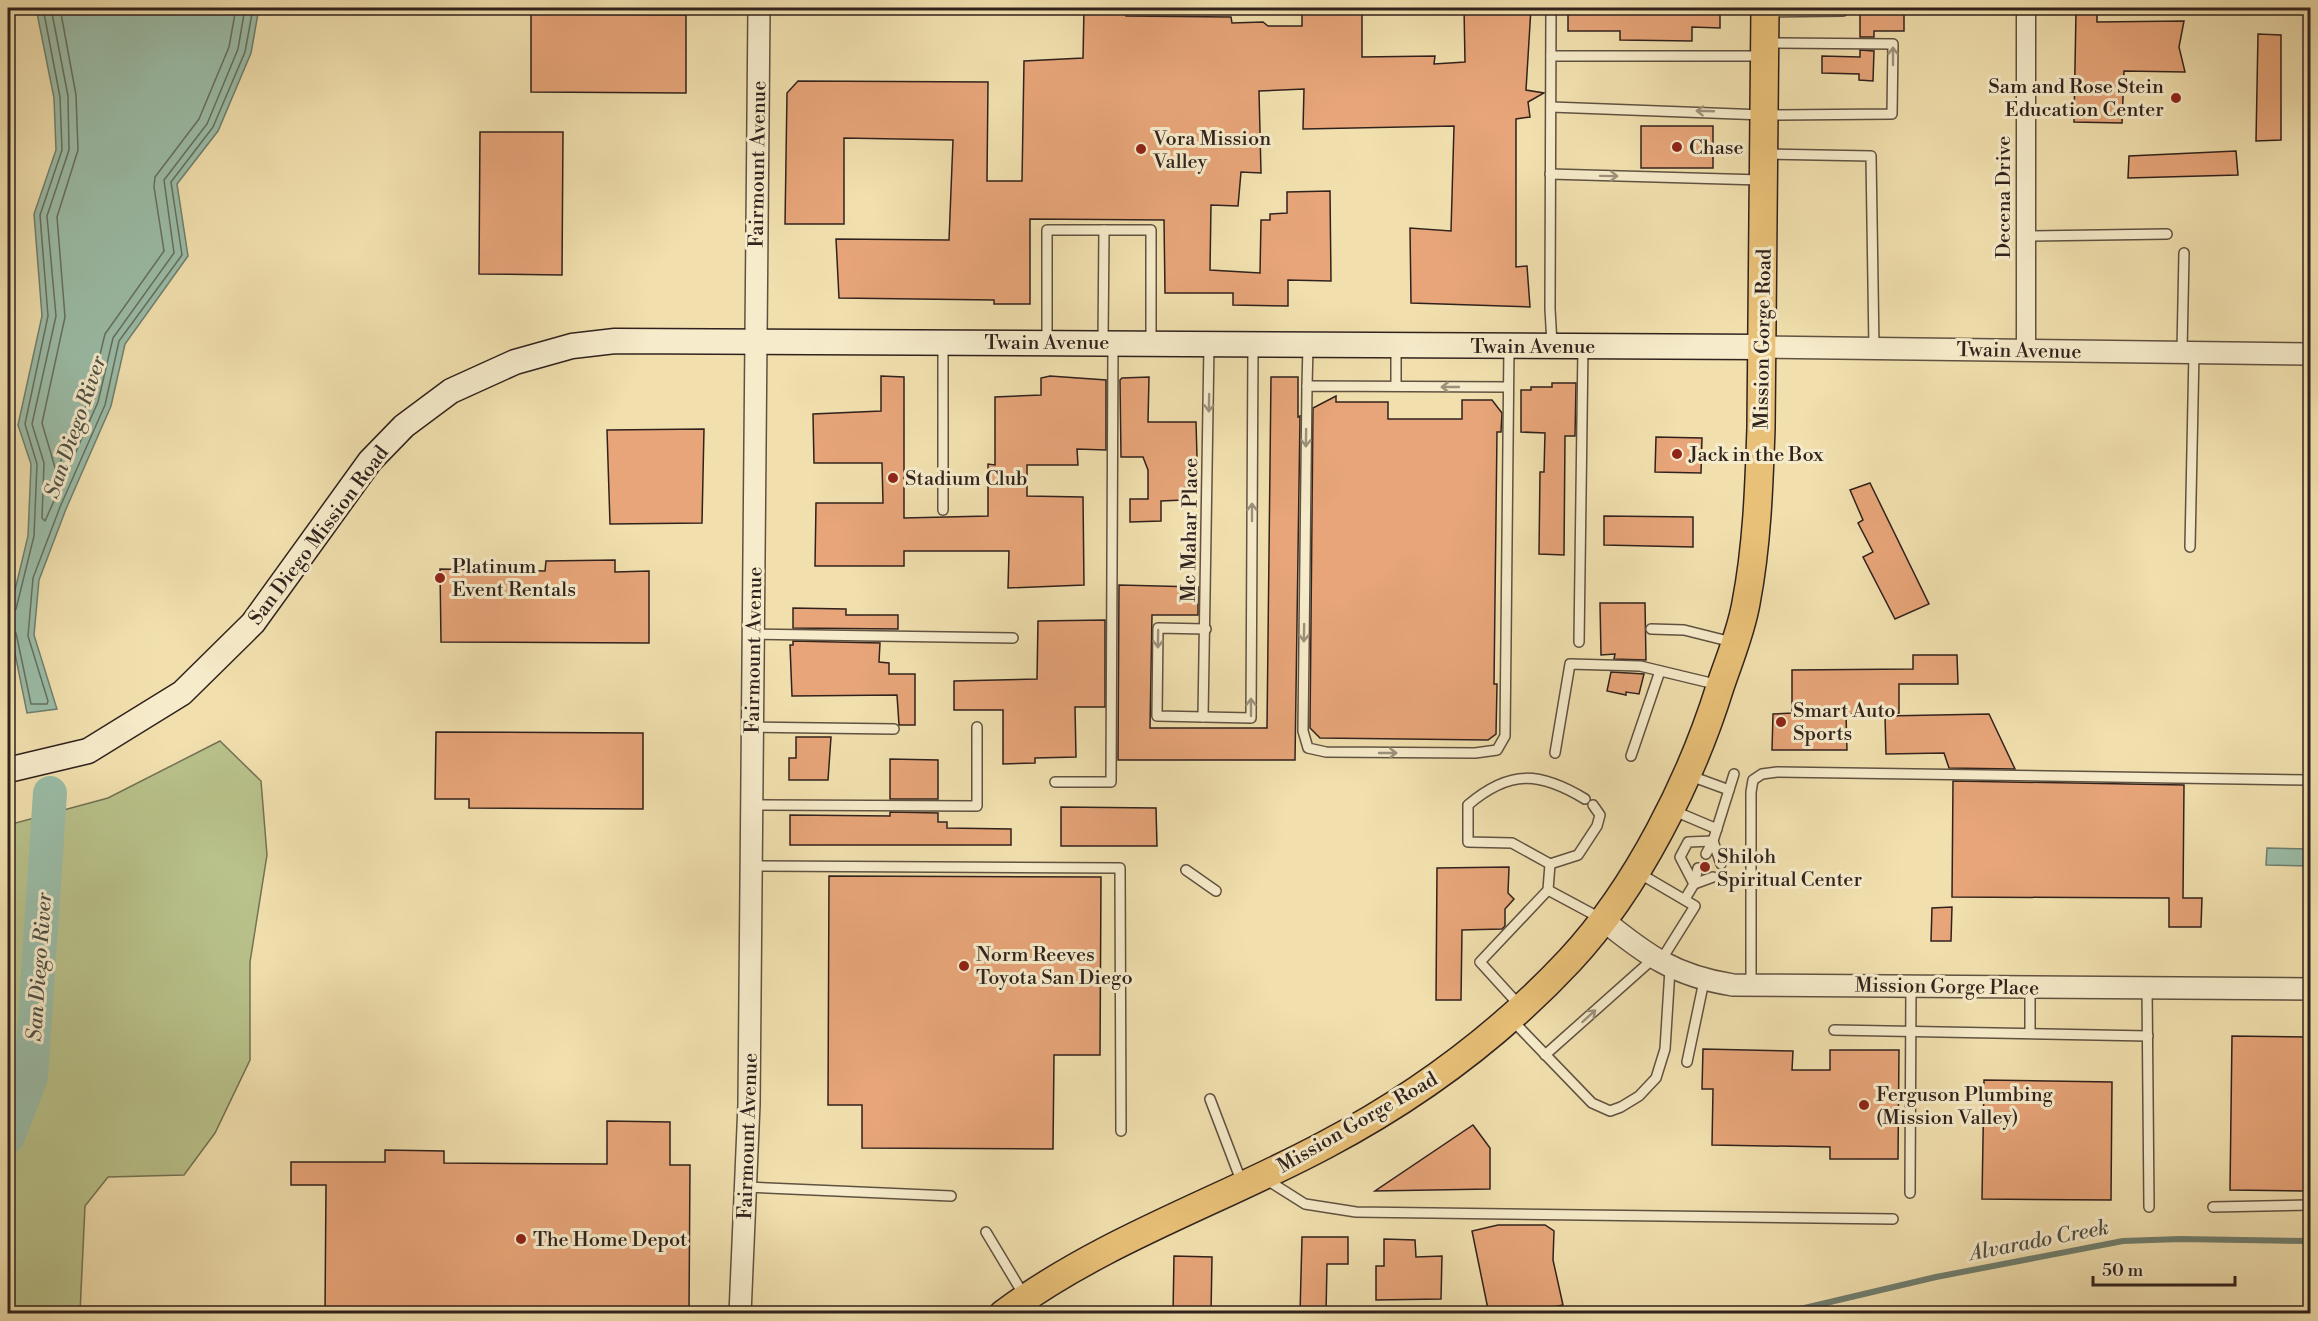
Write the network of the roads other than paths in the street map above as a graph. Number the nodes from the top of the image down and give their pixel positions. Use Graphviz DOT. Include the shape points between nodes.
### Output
graph roads {
  1 [pos="759,8"];
  2 [pos="1551,8"];
  3 [pos="1842,8"];
  4 [pos="2026,8"];
  5 [pos="1765,10"];
  6 [pos="1764,50"];
  7 [pos="1551,56"];
  8 [pos="1551,106"];
  9 [pos="1764,115"];
  10 [pos="1763,167"];
  11 [pos="1550,174"];
  12 [pos="1104,230"];
  13 [pos="2167,234"];
  14 [pos="2026,236"];
  15 [pos="2184,253"];
  16 [pos="756,341"];
  17 [pos="1047,341"];
  18 [pos="943,342"];
  19 [pos="1108,342"];
  20 [pos="1151,342"];
  21 [pos="1253,343"];
  22 [pos="1308,344"];
  23 [pos="1209,345"];
  24 [pos="1396,345"];
  25 [pos="1509,346"];
  26 [pos="1552,346"];
  27 [pos="1583,346"];
  28 [pos="1762,347"];
  29 [pos="1874,348"];
  30 [pos="2026,350"];
  31 [pos="2188,352"];
  32 [pos="2310,354"];
  33 [pos="1307,386"];
  34 [pos="1396,386"];
  35 [pos="1508,387"];
  36 [pos="943,510"];
  37 [pos="2190,548"];
  38 [pos="1206,629"];
  39 [pos="1651,629"];
  40 [pos="753,634"];
  41 [pos="1013,638"];
  42 [pos="1579,642"];
  43 [pos="1735,643"];
  44 [pos="1660,671"];
  45 [pos="1721,686"];
  46 [pos="1203,717"];
  47 [pos="752,727"];
  48 [pos="977,727"];
  49 [pos="894,729"];
  50 [pos="1555,753"];
  51 [pos="1631,756"];
  52 [pos="8,770"];
  53 [pos="1686,774"];
  54 [pos="1734,774"];
  55 [pos="2310,780"];
  56 [pos="1055,782"];
  57 [pos="1729,790"];
  58 [pos="752,805"];
  59 [pos="1670,809"];
  60 [pos="1717,829"];
  61 [pos="1713,841"];
  62 [pos="1706,854"];
  63 [pos="1550,864"];
  64 [pos="1721,864"];
  65 [pos="751,866"];
  66 [pos="1698,868"];
  67 [pos="1186,870"];
  68 [pos="1635,871"];
  69 [pos="1713,877"];
  70 [pos="1694,884"];
  71 [pos="1548,890"];
  72 [pos="1216,891"];
  73 [pos="1685,899"];
  74 [pos="1602,919"];
  75 [pos="1661,963"];
  76 [pos="1704,981"];
  77 [pos="1751,985"];
  78 [pos="1911,986"];
  79 [pos="2030,987"];
  80 [pos="2147,987"];
  81 [pos="2310,989"];
  82 [pos="1515,1012"];
  83 [pos="1834,1030"];
  84 [pos="1911,1030"];
  85 [pos="2030,1033"];
  86 [pos="2148,1036"];
  87 [pos="1545,1055"];
  88 [pos="1687,1062"];
  89 [pos="1210,1099"];
  90 [pos="1121,1131"];
  91 [pos="1252,1180"];
  92 [pos="745,1187"];
  93 [pos="1910,1193"];
  94 [pos="951,1196"];
  95 [pos="2310,1205"];
  96 [pos="2149,1207"];
  97 [pos="2213,1207"];
  98 [pos="1893,1219"];
  99 [pos="986,1232"];
  100 [pos="1026,1298"];
  101 [pos="743,1307"];
  102 [pos="1003,1314"];
  1 -- 16 [label="street, Fairmount Avenue"];
  2 -- 7 [label="lane"];
  3 -- 5 [label="lane"];
  4 -- 14 [label="street, Decena Drive"];
  5 -- 6 [label="main road, Mission Gorge Road"];
  6 -- 7 [label="lane"];
  6 -- 9 [label="main road, Mission Gorge Road"];
  9 -- 6 [label="lane, one-way" via="1892,114 1893,44"];
  7 -- 8 [label="lane"];
  9 -- 8 [label="lane, one-way"];
  8 -- 11 [label="lane"];
  9 -- 10 [label="main road, Mission Gorge Road"];
  11 -- 10 [label="lane, one-way"];
  10 -- 28 [label="main road, Mission Gorge Road"];
  10 -- 29 [label="lane" via="1871,156"];
  11 -- 26 [label="lane"];
  12 -- 17 [label="lane" via="1047,230"];
  12 -- 19 [label="lane"];
  12 -- 20 [label="lane" via="1151,230"];
  13 -- 14 [label="lane"];
  14 -- 30 [label="street, Decena Drive"];
  15 -- 31 [label="lane"];
  16 -- 18 [label="main road, Twain Avenue"];
  16 -- 40 [label="street, Fairmount Avenue"];
  16 -- 52 [label="main road, San Diego Mission Road" via="615,341 572,346 515,362 451,391 405,426 370,461 253,623 182,693 88,751"];
  17 -- 18 [label="main road, Twain Avenue"];
  17 -- 19 [label="main road, Twain Avenue"];
  18 -- 36 [label="lane"];
  19 -- 20 [label="main road, Twain Avenue"];
  19 -- 56 [label="lane" via="1112,782"];
  20 -- 23 [label="main road, Twain Avenue"];
  21 -- 22 [label="main road, Twain Avenue"];
  21 -- 23 [label="main road, Twain Avenue"];
  46 -- 21 [label="lane, one-way" via="1251,718"];
  22 -- 24 [label="main road, Twain Avenue"];
  22 -- 33 [label="lane"];
  23 -- 38 [label="lane, Mc Mahar Place, one-way"];
  24 -- 25 [label="main road, Twain Avenue"];
  24 -- 34 [label="lane"];
  25 -- 26 [label="main road, Twain Avenue"];
  25 -- 35 [label="lane"];
  26 -- 27 [label="main road, Twain Avenue"];
  27 -- 28 [label="main road, Twain Avenue"];
  27 -- 42 [label="lane"];
  28 -- 29 [label="street, Twain Avenue"];
  28 -- 43 [label="main road, Mission Gorge Road" via="1759,497 1746,607"];
  29 -- 30 [label="street, Twain Avenue"];
  30 -- 31 [label="street, Twain Avenue"];
  31 -- 32 [label="street, Twain Avenue"];
  31 -- 37 [label="lane"];
  33 -- 34 [label="lane"];
  33 -- 35 [label="lane, one-way" via="1303,730 1308,748 1349,753 1475,753 1497,750 1505,736"];
  35 -- 34 [label="lane, one-way"];
  38 -- 46 [label="lane, Mc Mahar Place"];
  38 -- 46 [label="lane, one-way" via="1158,628 1158,716"];
  39 -- 43 [label="lane" via="1684,630"];
  40 -- 41 [label="lane"];
  40 -- 47 [label="street, Fairmount Avenue"];
  43 -- 45 [label="main road, Mission Gorge Road"];
  44 -- 45 [label="lane"];
  44 -- 50 [label="lane" via="1641,666 1570,664"];
  44 -- 51 [label="lane"];
  45 -- 53 [label="main road, Mission Gorge Road"];
  47 -- 49 [label="lane"];
  47 -- 58 [label="street, Fairmount Avenue"];
  48 -- 58 [label="lane" via="977,806"];
  53 -- 57 [label="lane"];
  53 -- 59 [label="main road, Mission Gorge Road"];
  54 -- 57 [label="lane"];
  55 -- 77 [label="lane" via="1762,774 1753,780 1751,792"];
  57 -- 60 [label="lane"];
  58 -- 65 [label="street, Fairmount Avenue"];
  59 -- 60 [label="lane"];
  59 -- 68 [label="main road, Mission Gorge Road"];
  60 -- 61 [label="lane"];
  61 -- 62 [label="lane"];
  61 -- 64 [label="lane"];
  61 -- 70 [label="lane" via="1688,842 1680,857"];
  63 -- 63 [label="lane" via="1512,843 1468,842 1468,805 1487,790 1512,779 1527,778 1553,782 1589,802 1600,815 1597,826 1578,855"];
  63 -- 71 [label="lane"];
  65 -- 90 [label="lane" via="1120,868"];
  65 -- 92 [label="street, Fairmount Avenue"];
  66 -- 70 [label="lane"];
  67 -- 72 [label="lane"];
  68 -- 73 [label="lane"];
  68 -- 74 [label="main road, Mission Gorge Road"];
  69 -- 70 [label="lane"];
  70 -- 73 [label="lane"];
  71 -- 74 [label="lane"];
  71 -- 82 [label="lane" via="1480,962"];
  73 -- 75 [label="lane" via="1695,906"];
  74 -- 75 [label="street, Mission Gorge Place"];
  74 -- 82 [label="main road, Mission Gorge Road" via="1570,960"];
  75 -- 76 [label="street, Mission Gorge Place"];
  87 -- 75 [label="lane, one-way"];
  75 -- 87 [label="lane" via="1665,1049 1656,1078 1639,1096 1610,1111 1592,1103"];
  76 -- 77 [label="street, Mission Gorge Place"];
  76 -- 88 [label="lane"];
  77 -- 78 [label="street, Mission Gorge Place"];
  78 -- 79 [label="street, Mission Gorge Place"];
  78 -- 84 [label="lane"];
  79 -- 80 [label="street, Mission Gorge Place"];
  79 -- 85 [label="lane"];
  80 -- 81 [label="street, Mission Gorge Place"];
  80 -- 86 [label="lane"];
  82 -- 87 [label="lane"];
  82 -- 91 [label="main road, Mission Gorge Road" via="1472,1052 1415,1093 1325,1145"];
  83 -- 84 [label="lane"];
  84 -- 85 [label="lane"];
  84 -- 93 [label="lane"];
  85 -- 86 [label="lane"];
  86 -- 96 [label="lane"];
  89 -- 91 [label="lane"];
  91 -- 98 [label="lane" via="1305,1204 1356,1212"];
  91 -- 100 [label="main road, Mission Gorge Road" via="1078,1263"];
  92 -- 94 [label="lane"];
  92 -- 101 [label="street, Fairmount Avenue"];
  95 -- 97 [label="lane"];
  99 -- 100 [label="lane"];
  100 -- 102 [label="main road, Mission Gorge Road"];
}
